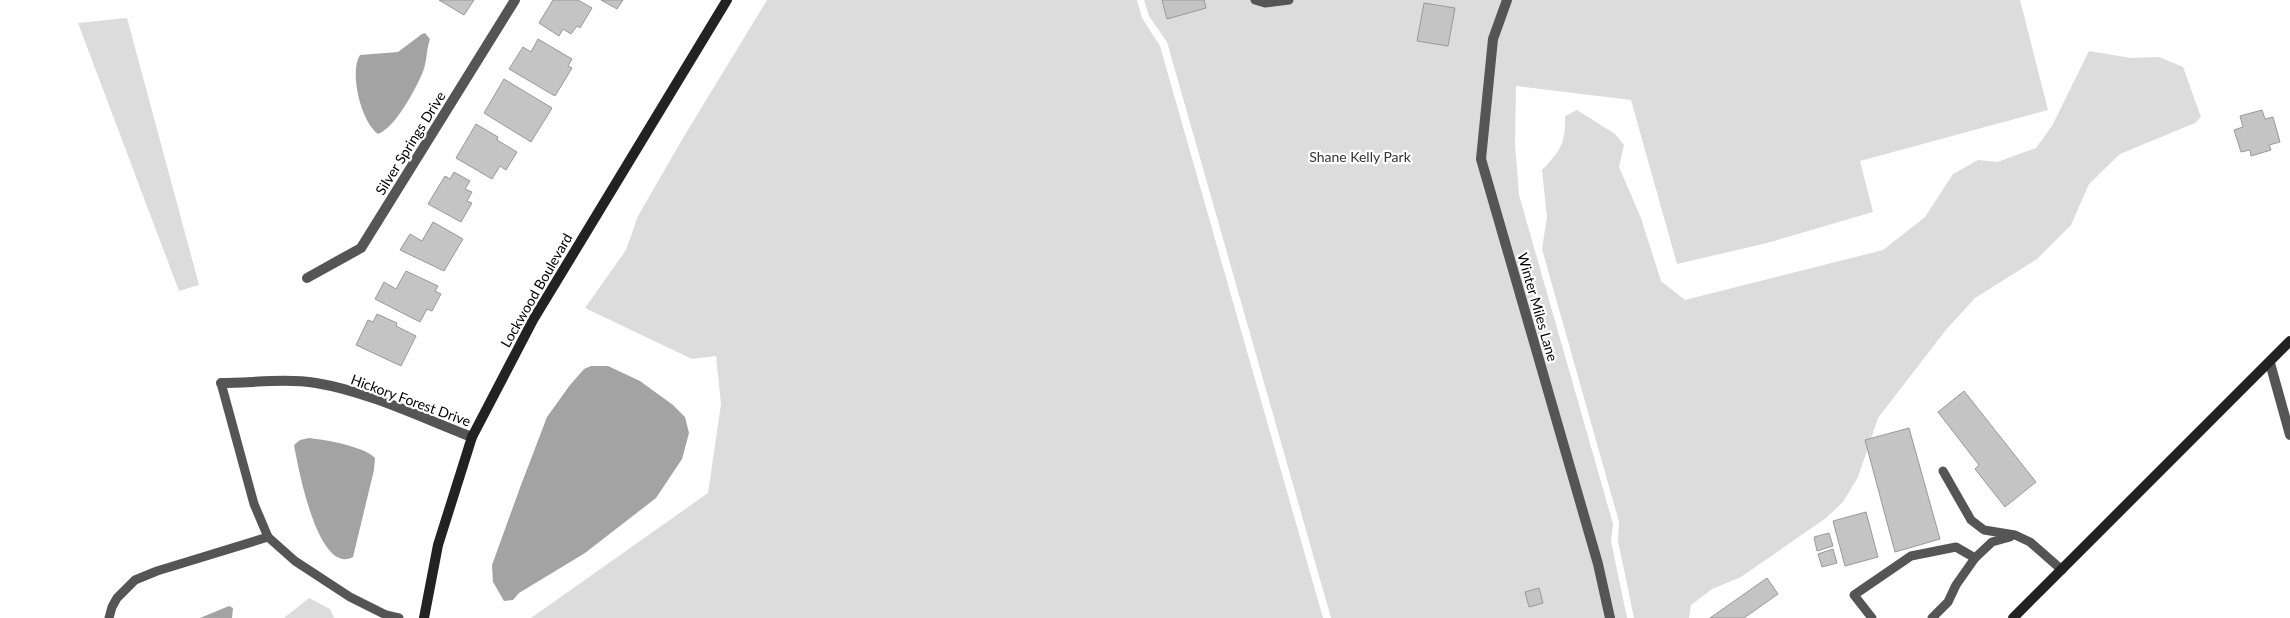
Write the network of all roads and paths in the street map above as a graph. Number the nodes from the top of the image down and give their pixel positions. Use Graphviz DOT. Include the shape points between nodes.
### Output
graph roads {
  1 [pos="514,0"];
  2 [pos="727,0"];
  3 [pos="1255,0"];
  4 [pos="1289,0"];
  5 [pos="1507,0"];
  6 [pos="307,278"];
  7 [pos="2290,341"];
  8 [pos="2270,363"];
  9 [pos="221,383"];
  10 [pos="2290,435"];
  11 [pos="472,437"];
  12 [pos="1943,471"];
  13 [pos="2015,535"];
  14 [pos="268,537"];
  15 [pos="1975,558"];
  16 [pos="2062,570"];
  17 [pos="109,618"];
  18 [pos="399,618"];
  19 [pos="424,618"];
  20 [pos="1610,618"];
  21 [pos="1872,618"];
  22 [pos="1932,618"];
  23 [pos="2013,618"];
  1 -- 6 [label="street, Silver Springs Drive" via="361,248"];
  2 -- 11 [label="street, Lockwood Boulevard" via="533,320"];
  3 -- 4 [label="lane" via="1265,3"];
  5 -- 20 [label="street, Winter Miles Lane" via="1493,39 1481,160 1595,554"];
  7 -- 8 [label="street"];
  8 -- 10 [label="street"];
  8 -- 16 [label="street"];
  9 -- 11 [label="street, Hickory Forest Drive" via="279,381 315,383 350,390"];
  9 -- 14 [label="lane" via="254,504"];
  11 -- 19 [label="street, Lockwood Boulevard" via="438,545"];
  12 -- 13 [label="lane" via="1971,520 1984,530"];
  13 -- 15 [label="lane" via="1992,542"];
  13 -- 16 [label="lane" via="2030,542"];
  14 -- 17 [label="lane" via="136,580 118,598"];
  14 -- 18 [label="lane" via="295,561 350,598"];
  15 -- 21 [label="lane" via="1956,547 1911,556 1854,595"];
  15 -- 22 [label="lane" via="1948,602"];
  16 -- 23 [label="street"];
}
